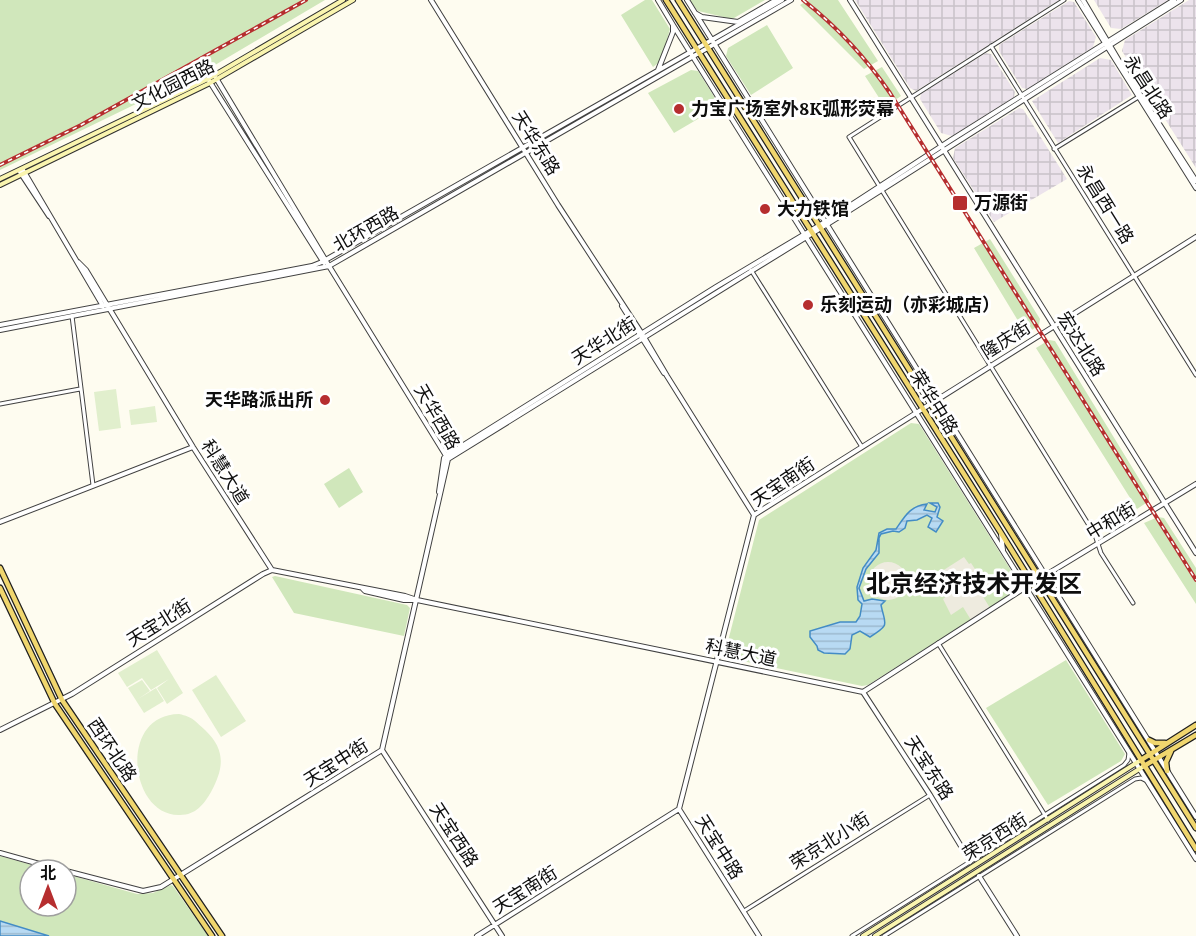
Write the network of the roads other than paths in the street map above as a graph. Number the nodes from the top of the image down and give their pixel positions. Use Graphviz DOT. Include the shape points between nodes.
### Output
graph roads {
  1 [pos="343,0"];
  2 [pos="353,0"];
  3 [pos="431,0"];
  4 [pos="658,0"];
  5 [pos="666,0"];
  6 [pos="678,0"];
  7 [pos="687,0"];
  8 [pos="776,0"];
  9 [pos="782,0"];
  10 [pos="791,0"];
  11 [pos="850,0"];
  12 [pos="1064,0"];
  13 [pos="1078,0"];
  14 [pos="1083,0"];
  15 [pos="1174,0"];
  16 [pos="1181,0"];
  17 [pos="694,12"];
  18 [pos="673,25"];
  19 [pos="713,42"];
  20 [pos="1107,44"];
  21 [pos="706,46"];
  22 [pos="991,46"];
  23 [pos="698,51"];
  24 [pos="692,55"];
  25 [pos="657,73"];
  26 [pos="215,77"];
  27 [pos="209,81"];
  28 [pos="742,89"];
  29 [pos="1141,96"];
  30 [pos="911,98"];
  31 [pos="1022,98"];
  32 [pos="743,104"];
  33 [pos="523,148"];
  34 [pos="942,148"];
  35 [pos="1054,149"];
  36 [pos="526,153"];
  37 [pos="21,171"];
  38 [pos="0,179"];
  39 [pos="779,180"];
  40 [pos="1196,181"];
  41 [pos="0,185"];
  42 [pos="880,188"];
  43 [pos="1196,188"];
  44 [pos="781,198"];
  45 [pos="826,223"];
  46 [pos="820,227"];
  47 [pos="811,232"];
  48 [pos="805,236"];
  49 [pos="1196,237"];
  50 [pos="324,261"];
  51 [pos="852,265"];
  52 [pos="328,266"];
  53 [pos="751,270"];
  54 [pos="1134,276"];
  55 [pos="853,279"];
  56 [pos="106,307"];
  57 [pos="72,316"];
  58 [pos="0,325"];
  59 [pos="1054,326"];
  60 [pos="0,330"];
  61 [pos="642,336"];
  62 [pos="890,357"];
  63 [pos="990,366"];
  64 [pos="892,374"];
  65 [pos="1196,375"];
  66 [pos="80,389"];
  67 [pos="937,399"];
  68 [pos="931,403"];
  69 [pos="0,404"];
  70 [pos="922,408"];
  71 [pos="916,412"];
  72 [pos="962,440"];
  73 [pos="193,447"];
  74 [pos="862,447"];
  75 [pos="963,455"];
  76 [pos="447,457"];
  77 [pos="1196,484"];
  78 [pos="93,485"];
  79 [pos="1165,503"];
  80 [pos="754,515"];
  81 [pos="0,522"];
  82 [pos="1001,533"];
  83 [pos="1098,544"];
  84 [pos="1003,552"];
  85 [pos="1196,552"];
  86 [pos="0,568"];
  87 [pos="272,570"];
  88 [pos="1043,578"];
  89 [pos="1032,584"];
  90 [pos="1026,587"];
  91 [pos="0,588"];
  92 [pos="417,600"];
  93 [pos="1133,603"];
  94 [pos="1072,619"];
  95 [pos="1075,634"];
  96 [pos="938,643"];
  97 [pos="717,662"];
  98 [pos="863,692"];
  99 [pos="62,700"];
  100 [pos="55,704"];
  101 [pos="1108,708"];
  102 [pos="1110,722"];
  103 [pos="1196,725"];
  104 [pos="0,730"];
  105 [pos="1196,735"];
  106 [pos="1149,740"];
  107 [pos="1167,742"];
  108 [pos="382,750"];
  109 [pos="1129,751"];
  110 [pos="1171,751"];
  111 [pos="1153,753"];
  112 [pos="1157,759"];
  113 [pos="1141,760"];
  114 [pos="1136,764"];
  115 [pos="1142,767"];
  116 [pos="1167,771"];
  117 [pos="1147,781"];
  118 [pos="930,795"];
  119 [pos="1187,802"];
  120 [pos="679,809"];
  121 [pos="1045,814"];
  122 [pos="1189,817"];
  123 [pos="1196,817"];
  124 [pos="1048,820"];
  125 [pos="1196,828"];
  126 [pos="1196,849"];
  127 [pos="0,853"];
  128 [pos="18,858"];
  129 [pos="1196,859"];
  130 [pos="970,861"];
  131 [pos="78,874"];
  132 [pos="181,874"];
  133 [pos="979,876"];
  134 [pos="173,879"];
  135 [pos="744,911"];
  136 [pos="495,924"];
  137 [pos="212,936"];
  138 [pos="222,936"];
  139 [pos="477,936"];
  140 [pos="502,936"];
  141 [pos="759,936"];
  142 [pos="852,936"];
  143 [pos="863,936"];
  144 [pos="875,936"];
  145 [pos="884,936"];
  146 [pos="1017,936"];
  1 -- 26 [label="main road, 文化园西路"];
  2 -- 26 [label="main road, 文化园西路"];
  3 -- 33 [label="street, 天华东路"];
  4 -- 18 [label="street"];
  5 -- 23 [label="main road, 荣华中路"];
  6 -- 21 [label="main road, 荣华中路"];
  7 -- 17 [label="street"];
  8 -- 17 [label="street" via="738,22 702,17"];
  9 -- 19 [label="street"];
  10 -- 19 [label="street"];
  11 -- 30 [label="street, 宏达北路"];
  12 -- 22 [label="street"];
  13 -- 20 [label="street, 永昌北路"];
  14 -- 20 [label="street, 永昌北路"];
  15 -- 20 [label="street"];
  16 -- 20 [label="street"];
  17 -- 19 [label="street"];
  18 -- 24 [label="street"];
  18 -- 25 [label="street"];
  19 -- 21 [label="street, 北环西路"];
  19 -- 28 [label="street"];
  20 -- 29 [label="street, 永昌北路"];
  20 -- 31 [label="street"];
  21 -- 23 [label="street, 北环西路"];
  21 -- 32 [label="main road, 荣华中路"];
  22 -- 30 [label="street"];
  22 -- 31 [label="street, 永昌西一路"];
  23 -- 24 [label="street, 北环西路"];
  23 -- 39 [label="main road, 荣华中路"];
  24 -- 25 [label="street, 北环西路"];
  24 -- 36 [label="street, 北环西路"];
  24 -- 44 [label="street"];
  25 -- 33 [label="street, 北环西路"];
  26 -- 27 [label="main road, 文化园西路"];
  26 -- 50 [label="street, 天华西路"];
  27 -- 37 [label="main road, 文化园西路"];
  27 -- 50 [label="street, 天华西路"];
  28 -- 32 [label="street"];
  28 -- 45 [label="street"];
  29 -- 35 [label="street"];
  29 -- 40 [label="street, 永昌北路"];
  29 -- 43 [label="street, 永昌北路"];
  30 -- 34 [label="street, 宏达北路"];
  30 -- 42 [label="street" via="849,137"];
  31 -- 34 [label="street"];
  31 -- 35 [label="street, 永昌西一路"];
  32 -- 46 [label="main road, 荣华中路"];
  33 -- 36 [label="street, 天华东路"];
  33 -- 50 [label="street, 北环西路"];
  34 -- 42 [label="street"];
  34 -- 59 [label="street, 宏达北路"];
  35 -- 54 [label="street, 永昌西一路"];
  36 -- 52 [label="street, 北环西路"];
  36 -- 61 [label="street, 天华东路"];
  37 -- 38 [label="main road, 文化园西路"];
  37 -- 41 [label="main road, 文化园西路"];
  37 -- 56 [label="street, 科慧大道"];
  39 -- 44 [label="street"];
  39 -- 47 [label="main road, 荣华中路"];
  42 -- 45 [label="street"];
  42 -- 63 [label="street"];
  44 -- 48 [label="street"];
  45 -- 46 [label="street"];
  45 -- 51 [label="street"];
  46 -- 47 [label="street, 天华北街"];
  46 -- 55 [label="main road, 荣华中路"];
  47 -- 48 [label="street, 天华北街"];
  47 -- 62 [label="main road, 荣华中路"];
  48 -- 53 [label="street, 天华北街"];
  48 -- 61 [label="street, 天华北街"];
  48 -- 64 [label="street"];
  49 -- 54 [label="street, 隆庆街"];
  50 -- 52 [label="street, 天华西路"];
  50 -- 56 [label="street, 北环西路" via="312,267"];
  51 -- 55 [label="street"];
  51 -- 67 [label="street"];
  52 -- 56 [label="street, 北环西路"];
  52 -- 76 [label="street, 天华西路"];
  53 -- 61 [label="street, 天华北街"];
  53 -- 74 [label="street"];
  54 -- 59 [label="street, 隆庆街"];
  54 -- 65 [label="street, 永昌西一路"];
  55 -- 68 [label="main road, 荣华中路"];
  56 -- 57 [label="street, 北环西路"];
  56 -- 58 [label="street, 北环西路"];
  56 -- 73 [label="street, 科慧大道"];
  57 -- 60 [label="street, 北环西路"];
  57 -- 66 [label="street"];
  59 -- 63 [label="street, 隆庆街"];
  59 -- 79 [label="street, 宏达北路"];
  61 -- 76 [label="street, 天华北街"];
  61 -- 80 [label="street, 天华东路"];
  62 -- 64 [label="street"];
  62 -- 70 [label="main road, 荣华中路"];
  63 -- 67 [label="street, 隆庆街"];
  63 -- 83 [label="street"];
  64 -- 71 [label="street"];
  66 -- 69 [label="street"];
  66 -- 78 [label="street"];
  67 -- 68 [label="street, 隆庆街"];
  67 -- 72 [label="street"];
  68 -- 70 [label="street, 隆庆街"];
  68 -- 75 [label="main road, 荣华中路"];
  70 -- 71 [label="street, 天宝南街"];
  70 -- 82 [label="main road, 荣华中路"];
  71 -- 74 [label="street, 天宝南街"];
  71 -- 84 [label="street"];
  72 -- 75 [label="street"];
  72 -- 88 [label="street"];
  73 -- 78 [label="street"];
  73 -- 87 [label="street, 科慧大道"];
  74 -- 80 [label="street, 天宝南街"];
  75 -- 88 [label="main road, 荣华中路"];
  76 -- 92 [label="street, 天华西路"];
  77 -- 79 [label="street, 中和街"];
  78 -- 81 [label="street"];
  79 -- 83 [label="street, 中和街"];
  79 -- 85 [label="street, 宏达北路"];
  80 -- 97 [label="street, 天宝南街"];
  82 -- 84 [label="street"];
  82 -- 89 [label="main road, 荣华中路"];
  83 -- 88 [label="street, 中和街"];
  83 -- 93 [label="street"];
  84 -- 90 [label="street"];
  86 -- 99 [label="main road, 西环北路"];
  87 -- 92 [label="street, 科慧大道"];
  87 -- 99 [label="street, 天宝北街"];
  88 -- 89 [label="street, 中和街"];
  88 -- 94 [label="street"];
  88 -- 95 [label="main road, 荣华中路"];
  89 -- 90 [label="street"];
  89 -- 101 [label="main road, 荣华中路"];
  90 -- 96 [label="street"];
  90 -- 102 [label="street"];
  91 -- 100 [label="main road, 西环北路"];
  92 -- 97 [label="street, 科慧大道"];
  92 -- 108 [label="street, 天宝中街"];
  94 -- 95 [label="street"];
  94 -- 106 [label="street"];
  95 -- 111 [label="main road, 荣华中路"];
  96 -- 98 [label="street"];
  96 -- 121 [label="street"];
  97 -- 98 [label="street, 科慧大道"];
  97 -- 120 [label="street, 天宝中路"];
  98 -- 118 [label="street, 天宝东路"];
  99 -- 100 [label="street, 天宝北街"];
  99 -- 132 [label="main road, 西环北路"];
  100 -- 104 [label="street, 天宝北街"];
  100 -- 134 [label="main road, 西环北路"];
  101 -- 102 [label="street"];
  101 -- 113 [label="main road, 荣华中路"];
  102 -- 109 [label="street"];
  103 -- 107 [label="main road"];
  105 -- 110 [label="main road"];
  106 -- 107 [label="main road"];
  106 -- 111 [label="street"];
  107 -- 111 [label="main road"];
  108 -- 132 [label="street, 天宝中街"];
  108 -- 136 [label="street, 天宝西路"];
  109 -- 114 [label="street"];
  109 -- 121 [label="street" via="1124,765"];
  110 -- 112 [label="main road"];
  110 -- 116 [label="main road"];
  111 -- 112 [label="main road, 荣华中路"];
  111 -- 113 [label="main road"];
  112 -- 115 [label="main road"];
  112 -- 116 [label="street"];
  112 -- 122 [label="main road, 荣华中路"];
  113 -- 114 [label="main road, 荣京西街"];
  113 -- 115 [label="main road, 荣华中路"];
  114 -- 115 [label="street"];
  114 -- 124 [label="main road, 荣京西街"];
  115 -- 117 [label="street"];
  115 -- 126 [label="main road, 荣华中路"];
  115 -- 144 [label="main road, 荣京西街"];
  116 -- 119 [label="street"];
  117 -- 129 [label="street"];
  117 -- 133 [label="street" via="1135,778"];
  118 -- 130 [label="street, 天宝东路"];
  118 -- 135 [label="street, 荣京北小街"];
  119 -- 122 [label="street"];
  119 -- 123 [label="street"];
  120 -- 135 [label="street, 天宝中路"];
  120 -- 136 [label="street, 天宝南街"];
  121 -- 124 [label="street"];
  121 -- 130 [label="street"];
  122 -- 125 [label="main road, 荣华中路"];
  124 -- 143 [label="main road, 荣京西街"];
  127 -- 128 [label="street"];
  130 -- 142 [label="street"];
  131 -- 134 [label="street, 天宝中街" via="143,891"];
  132 -- 134 [label="street, 天宝中街"];
  132 -- 138 [label="main road, 西环北路"];
  133 -- 145 [label="street"];
  133 -- 146 [label="street"];
  134 -- 137 [label="main road, 西环北路"];
  135 -- 141 [label="street, 天宝中路"];
  136 -- 139 [label="street, 天宝南街"];
  136 -- 140 [label="street, 天宝西路"];
}
